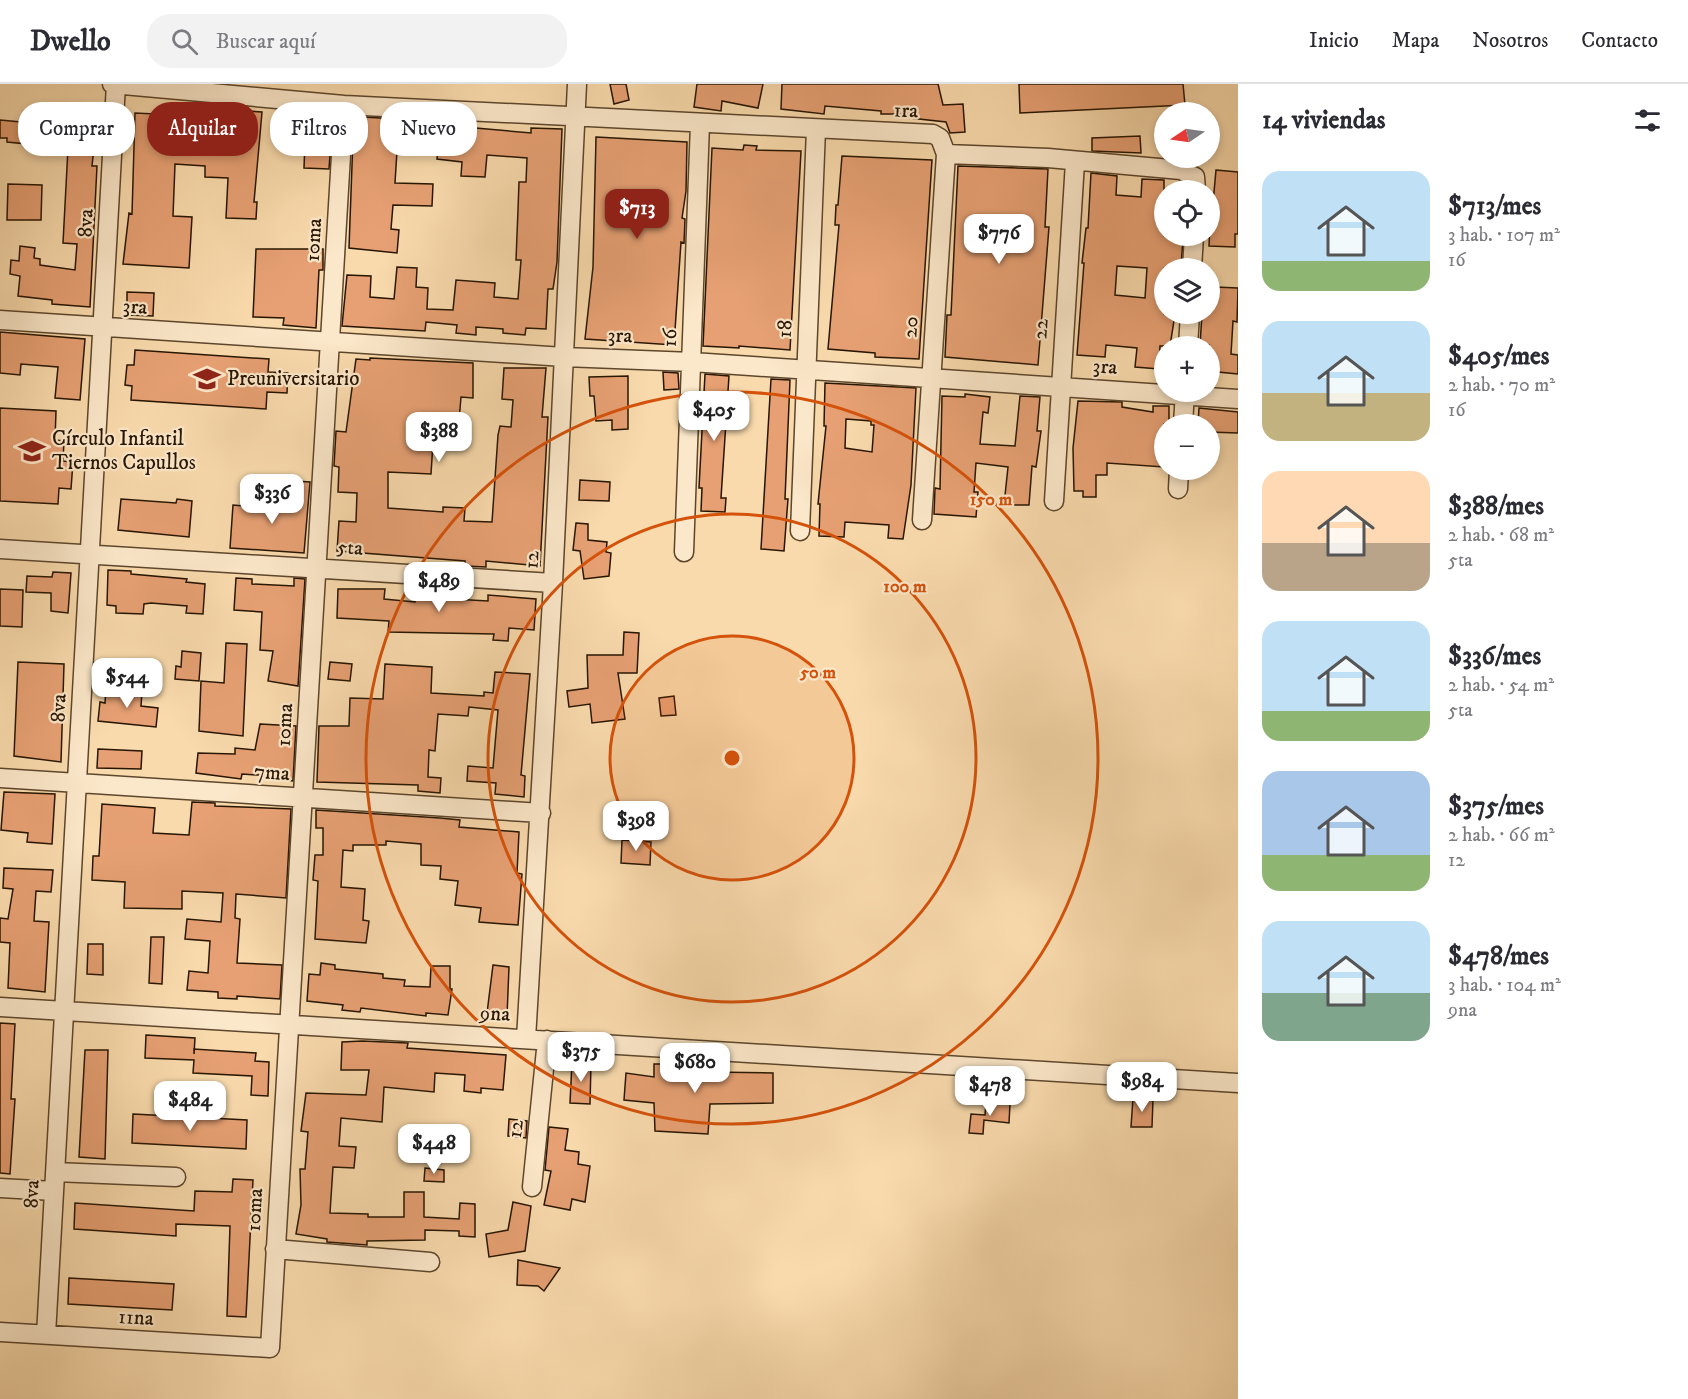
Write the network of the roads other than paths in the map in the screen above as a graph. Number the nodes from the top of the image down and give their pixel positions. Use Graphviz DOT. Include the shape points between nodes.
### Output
graph roads {
  1 [pos="115,84"];
  2 [pos="577,84"];
  3 [pos="311,102"];
  4 [pos="368,106"];
  5 [pos="575,118"];
  6 [pos="700,124"];
  7 [pos="816,129"];
  8 [pos="943,146"];
  9 [pos="341,156"];
  10 [pos="1075,162"];
  11 [pos="1194,180"];
  12 [pos="0,320"];
  13 [pos="104,327"];
  14 [pos="330,342"];
  15 [pos="564,357"];
  16 [pos="692,362"];
  17 [pos="806,371"];
  18 [pos="930,380"];
  19 [pos="1059,387"];
  20 [pos="1154,392"];
  21 [pos="1220,397"];
  22 [pos="1238,399"];
  23 [pos="1178,480"];
  24 [pos="1178,489"];
  25 [pos="1054,501"];
  26 [pos="922,520"];
  27 [pos="800,531"];
  28 [pos="0,549"];
  29 [pos="684,552"];
  30 [pos="89,555"];
  31 [pos="317,568"];
  32 [pos="553,583"];
  33 [pos="0,778"];
  34 [pos="77,783"];
  35 [pos="303,798"];
  36 [pos="541,813"];
  37 [pos="0,1008"];
  38 [pos="65,1011"];
  39 [pos="289,1025"];
  40 [pos="526,1039"];
  41 [pos="547,1040"];
  42 [pos="1238,1083"];
  43 [pos="55,1172"];
  44 [pos="176,1177"];
  45 [pos="532,1187"];
  46 [pos="0,1188"];
  47 [pos="54,1191"];
  48 [pos="276,1249"];
  49 [pos="430,1262"];
  50 [pos="0,1332"];
  51 [pos="46,1335"];
  52 [pos="270,1348"];
  1 -- 3 [label="street, 1ra"];
  1 -- 13 [label="street, 8va"];
  2 -- 5 [label="street, 12"];
  4 -- 5 [label="street, 1ra"];
  5 -- 6 [label="street, 1ra"];
  5 -- 15 [label="street, 12"];
  6 -- 7 [label="street, 1ra"];
  6 -- 16 [label="street, 16"];
  7 -- 8 [label="street, 1ra" via="933,134"];
  7 -- 17 [label="street, 18"];
  8 -- 10 [label="street, 1ra"];
  8 -- 18 [label="street, 20"];
  9 -- 14 [label="street, 10ma"];
  10 -- 11 [label="street, 1ra" via="1181,170 1190,173"];
  10 -- 19 [label="street, 22"];
  12 -- 13 [label="street, 3ra"];
  13 -- 14 [label="street, 3ra"];
  13 -- 30 [label="street, 8va"];
  14 -- 15 [label="street, 3ra"];
  14 -- 31 [label="street, 10ma"];
  15 -- 16 [label="street, 3ra"];
  15 -- 32 [label="street, 12"];
  16 -- 17 [label="street, 3ra"];
  16 -- 29 [label="street, 16"];
  17 -- 18 [label="street, 3ra"];
  17 -- 27 [label="street, 18"];
  18 -- 19 [label="street, 3ra"];
  18 -- 26 [label="street, 20"];
  19 -- 20 [label="street, 3ra"];
  19 -- 25 [label="street, 22"];
  21 -- 22 [label="street, 3ra"];
  23 -- 24 [label="street"];
  28 -- 30 [label="street, 5ta"];
  30 -- 31 [label="street, 5ta"];
  30 -- 34 [label="street, 8va"];
  31 -- 32 [label="street, 5ta"];
  31 -- 35 [label="street, 10ma"];
  32 -- 36 [label="street, 12"];
  33 -- 34 [label="street, 7ma"];
  34 -- 35 [label="street, 7ma"];
  34 -- 38 [label="street, 8va"];
  35 -- 36 [label="street, 7ma"];
  35 -- 39 [label="street, 10ma"];
  36 -- 40 [label="street, 12"];
  37 -- 38 [label="street, 9na"];
  38 -- 39 [label="street, 9na"];
  38 -- 43 [label="street, 8va"];
  39 -- 40 [label="street, 9na"];
  39 -- 48 [label="street, 10ma"];
  40 -- 41 [label="street, 9na"];
  41 -- 42 [label="street, 9na"];
  41 -- 45 [label="street, 12"];
  43 -- 44 [label="street"];
  43 -- 47 [label="street, 8va"];
  46 -- 47 [label="street"];
  47 -- 51 [label="street, 8va"];
  48 -- 49 [label="street"];
  48 -- 52 [label="street, 10ma"];
  50 -- 51 [label="street, 11na"];
  51 -- 52 [label="street, 11na"];
}
